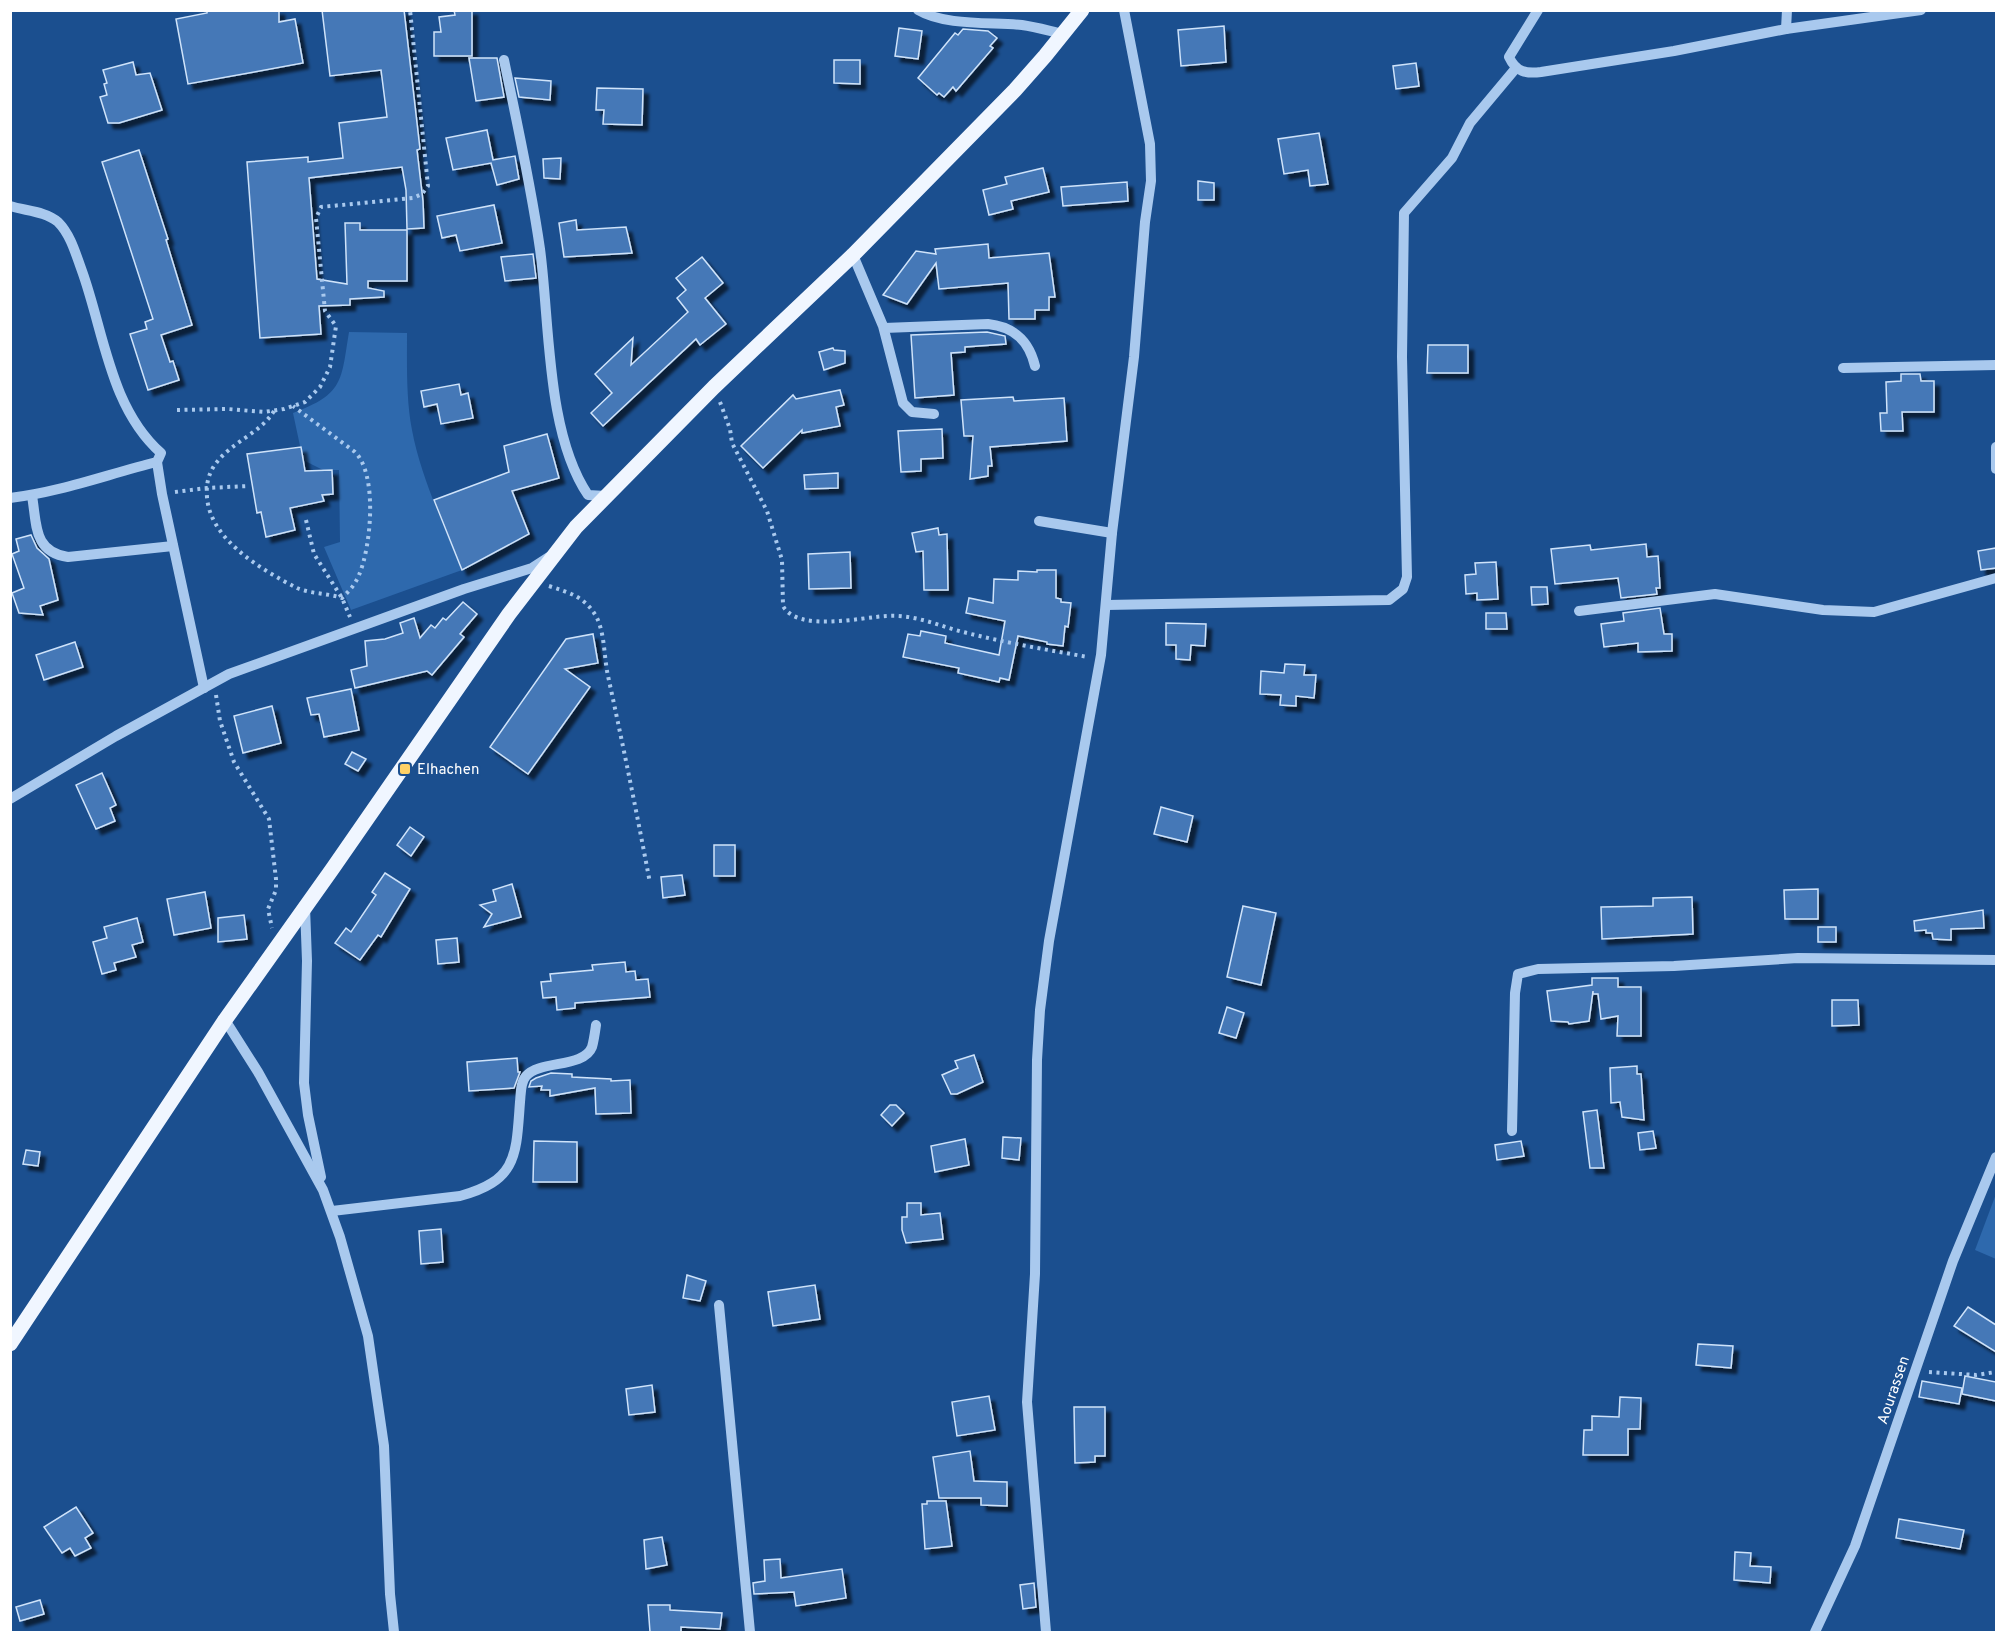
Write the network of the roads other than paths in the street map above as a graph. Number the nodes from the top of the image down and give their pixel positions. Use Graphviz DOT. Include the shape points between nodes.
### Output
graph roads {
  1 [pos="918,10"];
  2 [pos="1082,10"];
  3 [pos="1124,10"];
  4 [pos="1538,10"];
  5 [pos="1787,10"];
  6 [pos="1921,10"];
  7 [pos="1786,29"];
  8 [pos="1064,34"];
  9 [pos="504,60"];
  10 [pos="1516,68"];
  11 [pos="10,206"];
  12 [pos="853,255"];
  13 [pos="884,328"];
  14 [pos="1996,365"];
  15 [pos="1035,366"];
  16 [pos="1843,368"];
  17 [pos="934,414"];
  18 [pos="1996,447"];
  19 [pos="157,462"];
  20 [pos="1996,469"];
  21 [pos="32,496"];
  22 [pos="606,496"];
  23 [pos="10,498"];
  24 [pos="1039,521"];
  25 [pos="1112,532"];
  26 [pos="173,546"];
  27 [pos="556,552"];
  28 [pos="1996,578"];
  29 [pos="1106,605"];
  30 [pos="1579,611"];
  31 [pos="208,686"];
  32 [pos="10,799"];
  33 [pos="305,906"];
  34 [pos="1996,960"];
  35 [pos="225,1020"];
  36 [pos="596,1024"];
  37 [pos="1512,1131"];
  38 [pos="1996,1157"];
  39 [pos="323,1190"];
  40 [pos="332,1211"];
  41 [pos="719,1305"];
  42 [pos="10,1344"];
  43 [pos="394,1632"];
  44 [pos="750,1632"];
  45 [pos="1046,1632"];
  46 [pos="1815,1632"];
  1 -- 8 [label="street" via="932,17"];
  2 -- 8 [label="main road"];
  3 -- 25 [label="street" via="1149,144 1151,181"];
  4 -- 10 [label="street" via="1511,51 1509,57"];
  5 -- 7 [label="street"];
  6 -- 7 [label="street"];
  7 -- 10 [label="street" via="1541,72 1522,72"];
  8 -- 12 [label="main road" via="1016,90"];
  9 -- 22 [label="street" via="533,207 560,426 588,495"];
  10 -- 29 [label="street" via="1470,123 1452,158 1404,213 1402,357 1407,577 1403,589 1389,600"];
  11 -- 19 [label="street" via="51,217 66,233 124,404 147,440 161,453"];
  12 -- 13 [label="street"];
  12 -- 22 [label="main road"];
  13 -- 15 [label="street" via="1003,326 1026,343"];
  13 -- 17 [label="street" via="903,403 912,412"];
  14 -- 16 [label="street"];
  18 -- 20 [label="street"];
  19 -- 21 [label="street"];
  19 -- 26 [label="street"];
  21 -- 23 [label="street"];
  21 -- 26 [label="street" via="40,539 44,547 58,556"];
  22 -- 27 [label="main road"];
  24 -- 25 [label="street"];
  25 -- 29 [label="street"];
  26 -- 31 [label="street"];
  27 -- 31 [label="street" via="532,568 250,665"];
  27 -- 33 [label="main road"];
  28 -- 30 [label="street" via="1874,612 1823,610 1715,594"];
  29 -- 45 [label="street" via="1101,655 1051,931 1040,1020 1035,1274 1027,1402"];
  31 -- 32 [label="street"];
  33 -- 35 [label="main road"];
  33 -- 39 [label="street" via="308,961 304,1083"];
  34 -- 37 [label="street" via="1798,958 1538,969 1518,975"];
  35 -- 39 [label="street"];
  35 -- 42 [label="main road"];
  36 -- 40 [label="street" via="592,1048 587,1054 525,1077 511,1159 498,1181 460,1196"];
  38 -- 46 [label="street, Aourassen" via="1953,1260 1855,1546"];
  39 -- 40 [label="street"];
  40 -- 43 [label="street" via="371,1350 384,1446"];
  41 -- 44 [label="street"];
}
